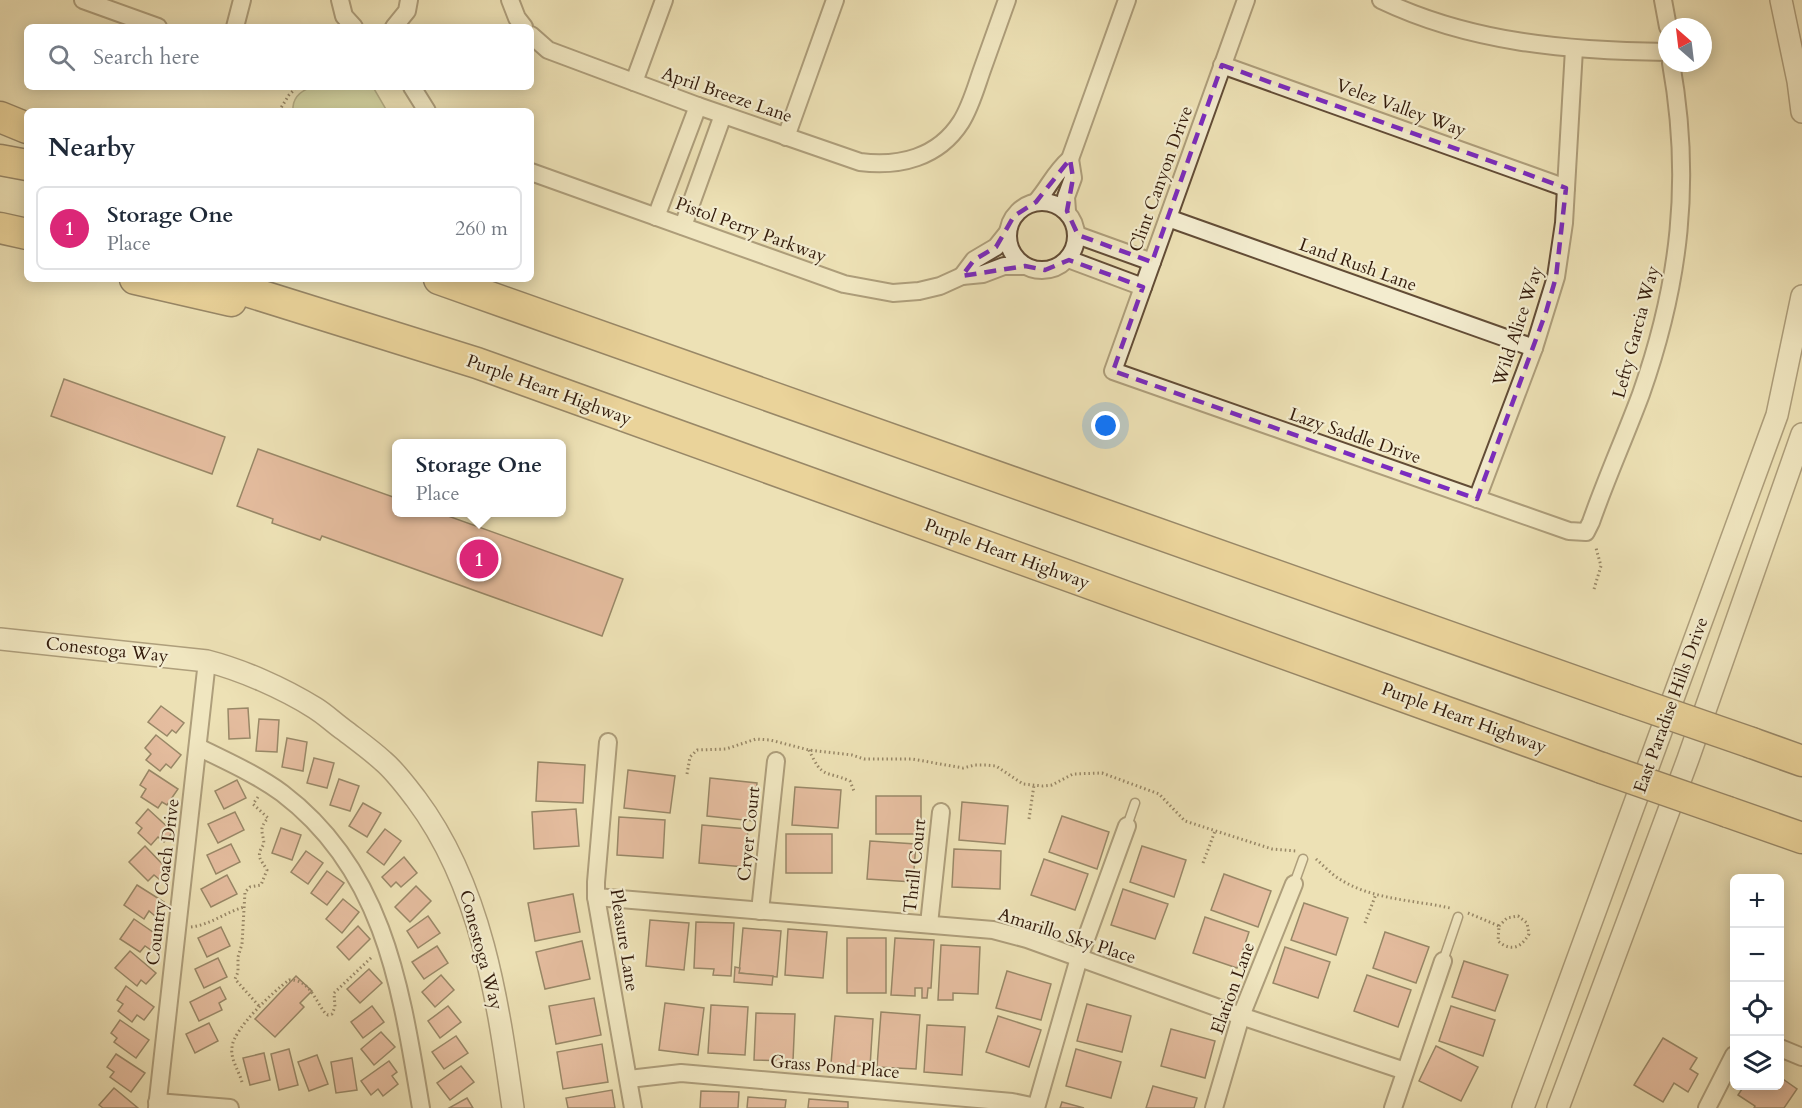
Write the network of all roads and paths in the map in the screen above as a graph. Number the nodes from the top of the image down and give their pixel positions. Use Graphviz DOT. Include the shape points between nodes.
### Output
graph roads {
  1 [pos="83,0"];
  2 [pos="242,0"];
  3 [pos="409,0"];
  4 [pos="510,0"];
  5 [pos="664,0"];
  6 [pos="835,0"];
  7 [pos="1007,0"];
  8 [pos="1127,0"];
  9 [pos="1246,0"];
  10 [pos="1381,0"];
  11 [pos="1663,0"];
  12 [pos="1781,0"];
  13 [pos="338,1"];
  14 [pos="1666,18"];
  15 [pos="521,22"];
  16 [pos="150,24"];
  17 [pos="236,24"];
  18 [pos="351,24"];
  19 [pos="400,24"];
  20 [pos="534,38"];
  21 [pos="1574,50"];
  22 [pos="1658,52"];
  23 [pos="1222,65"];
  24 [pos="1672,72"];
  25 [pos="634,82"];
  26 [pos="294,90"];
  27 [pos="415,90"];
  28 [pos="698,106"];
  29 [pos="281,108"];
  30 [pos="425,108"];
  31 [pos="1802,112"];
  32 [pos="723,115"];
  33 [pos="0,117"];
  34 [pos="24,127"];
  35 [pos="786,136"];
  36 [pos="1070,159"];
  37 [pos="0,160"];
  38 [pos="24,164"];
  39 [pos="534,173"];
  40 [pos="1566,188"];
  41 [pos="1036,202"];
  42 [pos="1067,212"];
  43 [pos="657,217"];
  44 [pos="1168,218"];
  45 [pos="683,226"];
  46 [pos="0,228"];
  47 [pos="1008,232"];
  48 [pos="24,233"];
  49 [pos="1077,235"];
  50 [pos="0,248"];
  51 [pos="24,253"];
  52 [pos="1068,260"];
  53 [pos="1152,262"];
  54 [pos="1024,266"];
  55 [pos="962,276"];
  56 [pos="148,282"];
  57 [pos="218,282"];
  58 [pos="448,282"];
  59 [pos="1143,287"];
  60 [pos="1802,296"];
  61 [pos="1534,348"];
  62 [pos="477,363"];
  63 [pos="1113,371"];
  64 [pos="1802,434"];
  65 [pos="1477,499"];
  66 [pos="1586,532"];
  67 [pos="1596,548"];
  68 [pos="1594,589"];
  69 [pos="0,639"];
  70 [pos="207,661"];
  71 [pos="608,742"];
  72 [pos="198,747"];
  73 [pos="809,750"];
  74 [pos="776,761"];
  75 [pos="1802,761"];
  76 [pos="1034,785"];
  77 [pos="854,791"];
  78 [pos="261,793"];
  79 [pos="1135,803"];
  80 [pos="941,812"];
  81 [pos="1029,819"];
  82 [pos="1127,826"];
  83 [pos="1215,831"];
  84 [pos="1802,838"];
  85 [pos="1303,859"];
  86 [pos="1203,863"];
  87 [pos="1294,884"];
  88 [pos="1376,894"];
  89 [pos="596,897"];
  90 [pos="244,907"];
  91 [pos="760,911"];
  92 [pos="1458,917"];
  93 [pos="1365,923"];
  94 [pos="928,924"];
  95 [pos="190,927"];
  96 [pos="377,952"];
  97 [pos="1079,958"];
  98 [pos="1443,961"];
  99 [pos="260,1006"];
  100 [pos="1241,1016"];
  101 [pos="1784,1050"];
  102 [pos="1802,1057"];
  103 [pos="1730,1063"];
  104 [pos="1405,1071"];
  105 [pos="629,1079"];
  106 [pos="242,1082"];
  107 [pos="157,1105"];
  108 [pos="1036,1107"];
  109 [pos="230,1108"];
  110 [pos="421,1108"];
  111 [pos="513,1108"];
  112 [pos="633,1108"];
  113 [pos="1214,1108"];
  114 [pos="1393,1108"];
  115 [pos="1523,1108"];
  116 [pos="1558,1108"];
  117 [pos="1707,1108"];
  1 -- 16 [label="street"];
  2 -- 17 [label="street"];
  3 -- 19 [label="street"];
  4 -- 15 [label="street"];
  5 -- 25 [label="street"];
  6 -- 35 [label="street"];
  7 -- 35 [label="street, April Breeze Lane" via="961,122 931,152 918,159 860,162"];
  8 -- 36 [label="street"];
  9 -- 23 [label="street, Clint Canyon Drive"];
  10 -- 21 [label="street" via="1487,37"];
  11 -- 14 [label="street"];
  12 -- 31 [label="street"];
  13 -- 18 [label="street"];
  20 -- 25 [label="street, April Breeze Lane" via="548,50"];
  21 -- 22 [label="street"];
  21 -- 40 [label="street, Wild Alice Way"];
  23 -- 40 [label="street, Velez Valley Way"];
  23 -- 44 [label="street, Clint Canyon Drive"];
  24 -- 66 [label="street, Lefty Garcia Way" via="1682,151 1677,254 1641,393"];
  25 -- 28 [label="street, April Breeze Lane"];
  26 -- 29 [label="path"];
  27 -- 30 [label="street"];
  28 -- 32 [label="street, April Breeze Lane"];
  28 -- 43 [label="street"];
  32 -- 35 [label="street, April Breeze Lane"];
  32 -- 45 [label="street"];
  33 -- 34 [label="highway"];
  36 -- 41 [label="street" via="1056,171 1049,188"];
  36 -- 42 [label="street" via="1073,178 1066,197"];
  37 -- 38 [label="highway"];
  39 -- 43 [label="street, Pistol Perry Parkway"];
  40 -- 61 [label="street, Wild Alice Way" via="1556,278"];
  41 -- 42 [label="street" via="1054,203"];
  41 -- 47 [label="street" via="1014,216"];
  42 -- 49 [label="street"];
  43 -- 45 [label="street, Pistol Perry Parkway"];
  44 -- 53 [label="street, Clint Canyon Drive"];
  44 -- 61 [label="street, Land Rush Lane"];
  45 -- 55 [label="street, Pistol Perry Parkway" via="844,284 877,291 919,291"];
  46 -- 48 [label="highway"];
  47 -- 54 [label="street" via="1010,249"];
  47 -- 55 [label="street, Pistol Perry Parkway" via="996,247 974,260"];
  49 -- 52 [label="street"];
  49 -- 53 [label="street"];
  50 -- 51 [label="highway"];
  52 -- 54 [label="street" via="1053,269"];
  52 -- 59 [label="street"];
  53 -- 59 [label="street, Clint Canyon Drive"];
  54 -- 55 [label="street, Pistol Perry Parkway" via="1004,266"];
  56 -- 62 [label="highway"];
  57 -- 62 [label="highway, Purple Heart Highway"];
  58 -- 75 [label="highway, bridge"];
  59 -- 63 [label="street, Clint Canyon Drive"];
  60 -- 115 [label="street, East Paradise Hills Drive" via="1777,416"];
  61 -- 65 [label="street, Wild Alice Way"];
  62 -- 84 [label="highway, Purple Heart Highway, bridge"];
  63 -- 65 [label="street, Lazy Saddle Drive"];
  64 -- 116 [label="street, East Paradise Hills Drive"];
  65 -- 66 [label="street, Lazy Saddle Drive" via="1569,531"];
  67 -- 68 [label="path" via="1601,566"];
  69 -- 70 [label="street, Conestoga Way"];
  70 -- 72 [label="street, Country Coach Drive"];
  70 -- 111 [label="street, Conestoga Way" via="238,669 315,708 384,761 430,818 456,866 480,932"];
  71 -- 89 [label="street, Pleasure Lane"];
  72 -- 107 [label="street, Country Coach Drive"];
  72 -- 110 [label="street" via="260,779 291,801 330,838 357,877 373,906 387,946"];
  73 -- 77 [label="path" via="821,771 850,781"];
  74 -- 91 [label="street, Cryer Court"];
  76 -- 81 [label="path"];
  78 -- 90 [label="path" via="253,804 268,818 262,825 264,844 259,851 267,870 261,885 246,889"];
  79 -- 82 [label="lane"];
  80 -- 94 [label="street, Thrill Court"];
  82 -- 97 [label="street"];
  83 -- 86 [label="path"];
  85 -- 87 [label="lane"];
  87 -- 100 [label="street, Elation Lane"];
  88 -- 93 [label="path"];
  89 -- 91 [label="street, Amarillo Sky Place"];
  89 -- 105 [label="street, Pleasure Lane"];
  90 -- 95 [label="path"];
  90 -- 99 [label="path" via="235,979"];
  91 -- 94 [label="street, Amarillo Sky Place"];
  92 -- 98 [label="lane"];
  94 -- 97 [label="street, Amarillo Sky Place" via="993,930"];
  96 -- 99 [label="path" via="334,993 332,1014 325,1013 311,991 294,980 278,988"];
  97 -- 100 [label="street, Amarillo Sky Place"];
  97 -- 108 [label="street"];
  98 -- 104 [label="street"];
  99 -- 106 [label="path" via="232,1042 232,1055"];
  100 -- 104 [label="street, Amarillo Sky Place"];
  100 -- 113 [label="street, Elation Lane"];
  101 -- 102 [label="street"];
  103 -- 117 [label="street"];
  104 -- 114 [label="street"];
  105 -- 108 [label="street, Grass Pond Place" via="681,1073"];
  105 -- 112 [label="street, Pleasure Lane"];
  107 -- 109 [label="street"];
}
